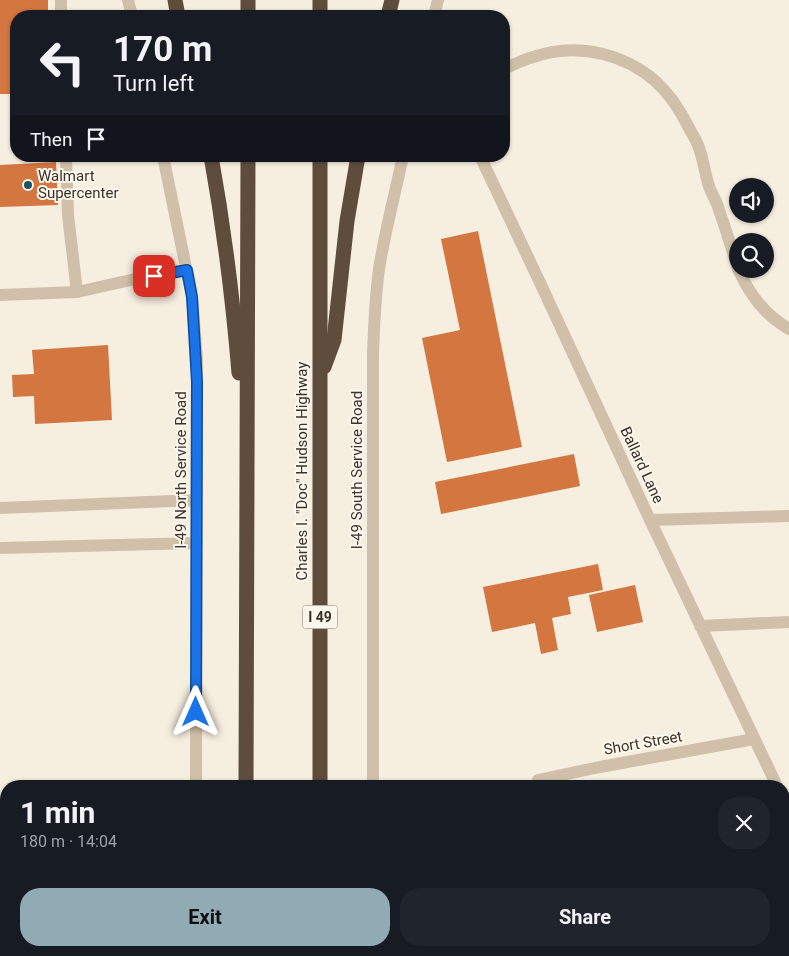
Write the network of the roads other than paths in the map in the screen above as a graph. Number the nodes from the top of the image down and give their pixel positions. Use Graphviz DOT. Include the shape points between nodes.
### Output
graph roads {
  1 [pos="510,65"];
  2 [pos="66,162"];
  3 [pos="164,162"];
  4 [pos="212,162"];
  5 [pos="248,162"];
  6 [pos="320,162"];
  7 [pos="357,162"];
  8 [pos="402,162"];
  9 [pos="483,162"];
  10 [pos="729,241"];
  11 [pos="187,270"];
  12 [pos="742,278"];
  13 [pos="77,292"];
  14 [pos="0,295"];
  15 [pos="789,329"];
  16 [pos="320,376"];
  17 [pos="248,473"];
  18 [pos="197,500"];
  19 [pos="0,508"];
  20 [pos="789,516"];
  21 [pos="650,520"];
  22 [pos="197,543"];
  23 [pos="0,548"];
  24 [pos="789,622"];
  25 [pos="700,626"];
  26 [pos="754,740"];
  27 [pos="196,780"];
  28 [pos="246,780"];
  29 [pos="320,780"];
  30 [pos="373,780"];
  31 [pos="538,780"];
  32 [pos="774,780"];
  1 -- 10 [label="street" via="534,55 575,50 618,58 655,80 682,112 699,148"];
  2 -- 13 [label="street" via="68,215"];
  3 -- 11 [label="street, I-49 North Service Road"];
  4 -- 17 [label="highway" via="233,307"];
  5 -- 17 [label="highway"];
  6 -- 16 [label="highway, Charles I. \"Doc\" Hudson Highway / I 49"];
  7 -- 16 [label="highway" via="334,340"];
  8 -- 30 [label="street, I-49 South Service Road" via="374,312"];
  9 -- 21 [label="street, Ballard Lane"];
  11 -- 13 [label="street"];
  11 -- 18 [label="street, I-49 North Service Road" via="197,360"];
  12 -- 15 [label="street" via="760,306"];
  13 -- 14 [label="street"];
  16 -- 29 [label="highway, Charles I. \"Doc\" Hudson Highway / I 49"];
  17 -- 28 [label="highway"];
  18 -- 19 [label="street"];
  18 -- 22 [label="street, I-49 North Service Road"];
  20 -- 21 [label="street"];
  21 -- 25 [label="street, Ballard Lane"];
  22 -- 23 [label="street"];
  22 -- 27 [label="street, I-49 North Service Road"];
  24 -- 25 [label="street"];
  25 -- 26 [label="street, Ballard Lane"];
  26 -- 31 [label="street, Short Street"];
  26 -- 32 [label="street, Ballard Lane"];
}
